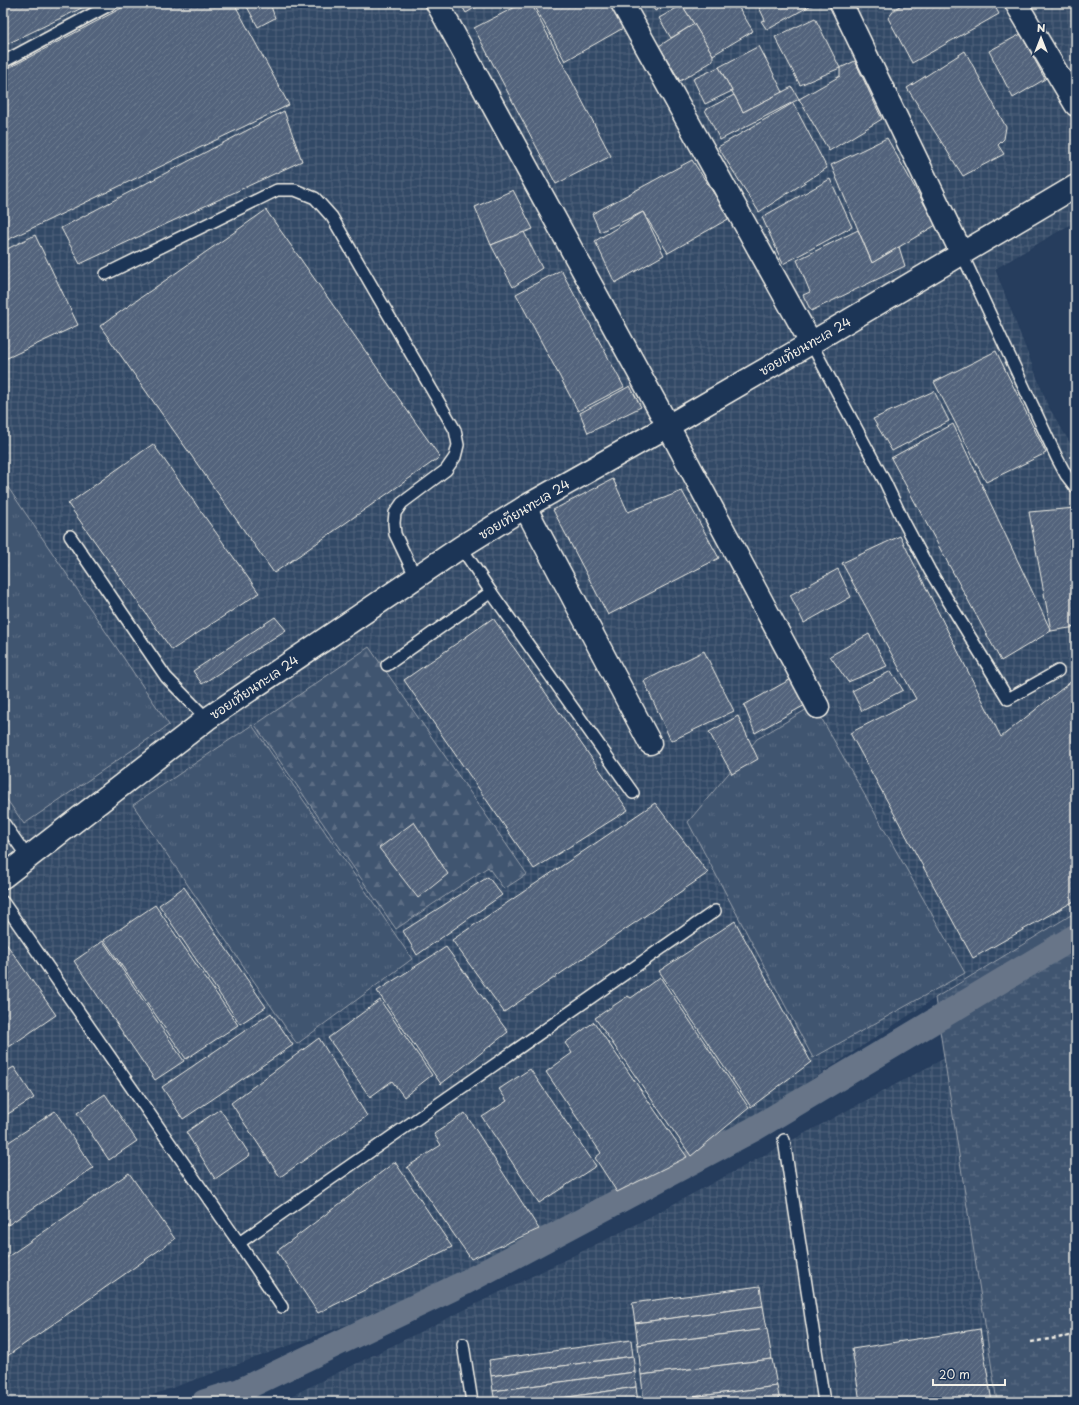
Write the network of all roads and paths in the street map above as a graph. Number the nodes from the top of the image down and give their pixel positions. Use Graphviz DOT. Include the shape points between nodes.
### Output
graph roads {
  1 [pos="113,3"];
  2 [pos="437,3"];
  3 [pos="622,3"];
  4 [pos="841,3"];
  5 [pos="1016,3"];
  6 [pos="3,62"];
  7 [pos="1076,105"];
  8 [pos="1076,186"];
  9 [pos="962,254"];
  10 [pos="106,274"];
  11 [pos="811,343"];
  12 [pos="668,426"];
  13 [pos="1076,488"];
  14 [pos="525,507"];
  15 [pos="70,536"];
  16 [pos="461,547"];
  17 [pos="416,578"];
  18 [pos="491,592"];
  19 [pos="387,665"];
  20 [pos="1058,671"];
  21 [pos="818,707"];
  22 [pos="207,718"];
  23 [pos="650,743"];
  24 [pos="633,793"];
  25 [pos="3,822"];
  26 [pos="28,858"];
  27 [pos="3,877"];
  28 [pos="3,902"];
  29 [pos="715,911"];
  30 [pos="784,1140"];
  31 [pos="239,1243"];
  32 [pos="282,1307"];
  33 [pos="1076,1335"];
  34 [pos="1031,1342"];
  35 [pos="463,1344"];
  36 [pos="472,1402"];
  37 [pos="824,1402"];
  1 -- 6 [label="lane"];
  2 -- 12 [label="street"];
  3 -- 11 [label="street"];
  4 -- 9 [label="street"];
  5 -- 7 [label="street"];
  8 -- 9 [label="street, ซอยเทียนทะเล 24"];
  9 -- 11 [label="street, ซอยเทียนทะเล 24"];
  9 -- 13 [label="lane" via="1057,458"];
  10 -- 17 [label="lane" via="277,190 295,190 315,198 332,217 455,430 458,445 456,456 446,470 402,502 395,512 395,534"];
  11 -- 12 [label="street, ซอยเทียนทะเล 24"];
  11 -- 20 [label="lane" via="930,571 1008,698"];
  12 -- 14 [label="street, ซอยเทียนทะเล 24"];
  12 -- 21 [label="street"];
  14 -- 16 [label="street, ซอยเทียนทะเล 24"];
  14 -- 23 [label="street"];
  15 -- 22 [label="lane" via="166,676"];
  16 -- 17 [label="street, ซอยเทียนทะเล 24"];
  16 -- 18 [label="lane"];
  17 -- 22 [label="street, ซอยเทียนทะเล 24"];
  18 -- 19 [label="lane"];
  18 -- 24 [label="lane"];
  22 -- 26 [label="street, ซอยเทียนทะเล 24"];
  25 -- 26 [label="lane"];
  26 -- 27 [label="street, ซอยเทียนทะเล 24"];
  28 -- 31 [label="lane"];
  29 -- 31 [label="lane"];
  30 -- 37 [label="lane"];
  31 -- 32 [label="lane"];
  33 -- 34 [label="path"];
  35 -- 36 [label="lane"];
}
